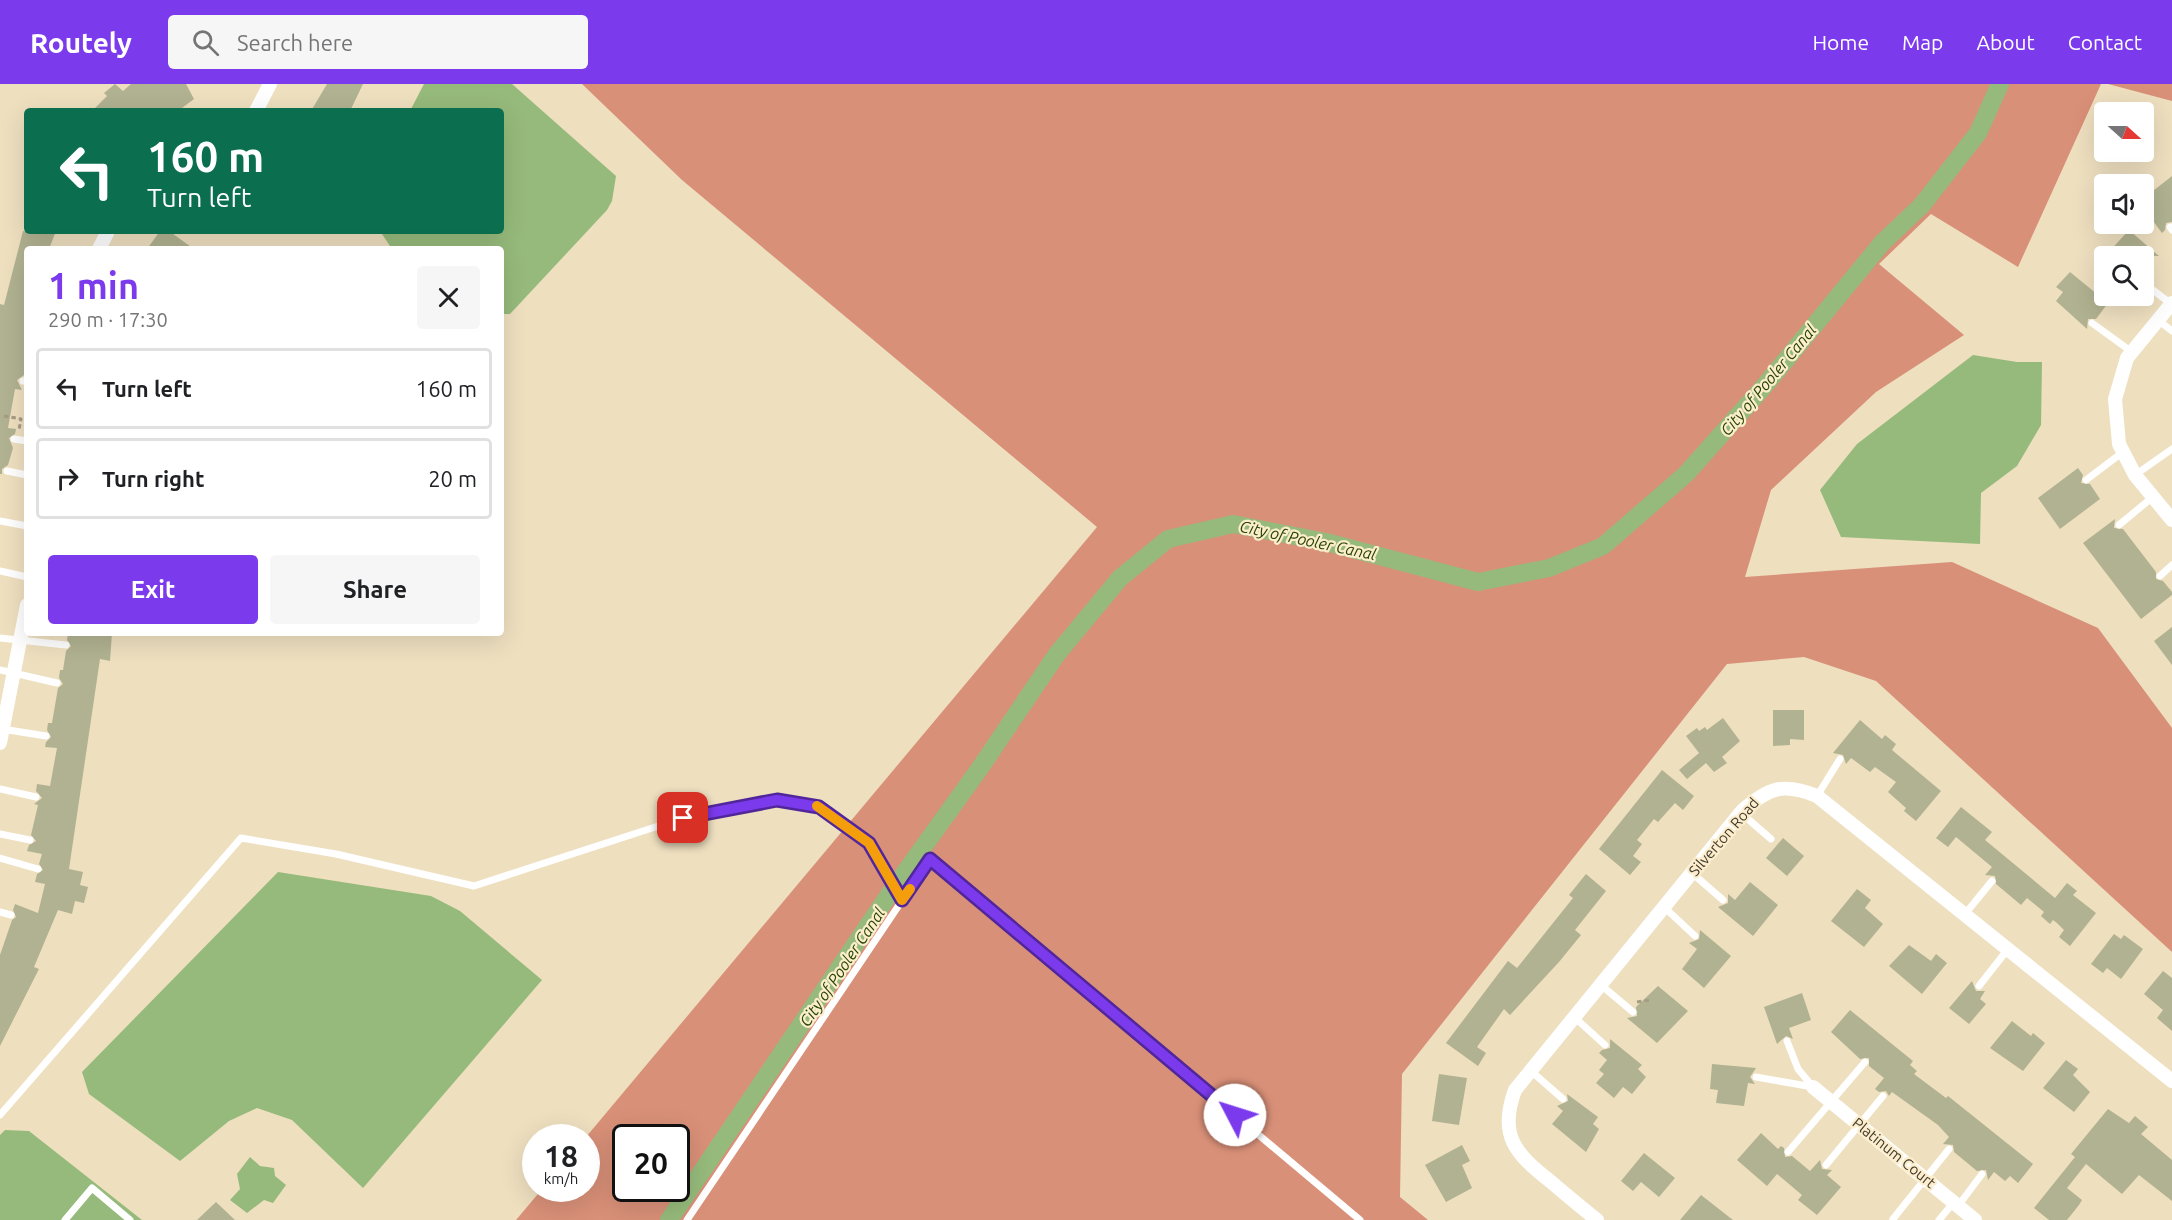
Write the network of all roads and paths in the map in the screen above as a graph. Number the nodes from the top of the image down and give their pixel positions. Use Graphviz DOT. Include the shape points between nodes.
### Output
graph roads {
  1 [pos="270,84"];
  2 [pos="258,108"];
  3 [pos="2154,291"];
  4 [pos="2171,304"];
  5 [pos="2158,320"];
  6 [pos="2092,323"];
  7 [pos="2172,331"];
  8 [pos="2132,352"];
  9 [pos="4,416"];
  10 [pos="16,439"];
  11 [pos="24,440"];
  12 [pos="2172,449"];
  13 [pos="2123,452"];
  14 [pos="7,471"];
  15 [pos="24,474"];
  16 [pos="2135,475"];
  17 [pos="2086,480"];
  18 [pos="2154,496"];
  19 [pos="2172,520"];
  20 [pos="0,521"];
  21 [pos="24,525"];
  22 [pos="2119,525"];
  23 [pos="2172,566"];
  24 [pos="0,572"];
  25 [pos="24,576"];
  26 [pos="2160,576"];
  27 [pos="24,620"];
  28 [pos="0,638"];
  29 [pos="20,640"];
  30 [pos="66,645"];
  31 [pos="7,670"];
  32 [pos="57,683"];
  33 [pos="1,731"];
  34 [pos="46,736"];
  35 [pos="1840,759"];
  36 [pos="0,789"];
  37 [pos="36,796"];
  38 [pos="1817,796"];
  39 [pos="1741,813"];
  40 [pos="0,834"];
  41 [pos="1771,839"];
  42 [pos="30,840"];
  43 [pos="0,858"];
  44 [pos="38,869"];
  45 [pos="1692,873"];
  46 [pos="1992,881"];
  47 [pos="902,900"];
  48 [pos="1724,900"];
  49 [pos="1664,908"];
  50 [pos="0,912"];
  51 [pos="1965,914"];
  52 [pos="10,915"];
  53 [pos="1695,936"];
  54 [pos="2008,949"];
  55 [pos="1601,985"];
  56 [pos="1979,986"];
  57 [pos="1633,1012"];
  58 [pos="1574,1017"];
  59 [pos="1787,1041"];
  60 [pos="1605,1045"];
  61 [pos="1865,1062"];
  62 [pos="1531,1071"];
  63 [pos="1756,1077"];
  64 [pos="2172,1081"];
  65 [pos="1813,1087"];
  66 [pos="1883,1096"];
  67 [pos="1563,1099"];
  68 [pos="1833,1103"];
  69 [pos="0,1115"];
  70 [pos="1859,1125"];
  71 [pos="1950,1149"];
  72 [pos="1788,1152"];
  73 [pos="1826,1165"];
  74 [pos="1982,1174"];
  75 [pos="1927,1180"];
  76 [pos="1956,1204"];
  77 [pos="1893,1219"];
  78 [pos="65,1220"];
  79 [pos="130,1220"];
  80 [pos="687,1220"];
  81 [pos="1360,1220"];
  82 [pos="1597,1220"];
  83 [pos="1939,1220"];
  84 [pos="1975,1220"];
  1 -- 2 [label="street"];
  3 -- 4 [label="lane"];
  4 -- 5 [label="street"];
  5 -- 7 [label="lane"];
  5 -- 8 [label="street"];
  6 -- 8 [label="lane"];
  8 -- 13 [label="street" via="2115,399"];
  9 -- 10 [label="path" via="21,419"];
  10 -- 11 [label="lane"];
  12 -- 16 [label="lane"];
  13 -- 16 [label="street"];
  13 -- 17 [label="lane"];
  14 -- 15 [label="lane"];
  16 -- 18 [label="street"];
  18 -- 19 [label="street"];
  18 -- 22 [label="lane"];
  20 -- 21 [label="lane"];
  23 -- 26 [label="lane"];
  24 -- 25 [label="lane"];
  27 -- 29 [label="street"];
  28 -- 29 [label="lane"];
  29 -- 30 [label="lane"];
  29 -- 31 [label="street"];
  31 -- 32 [label="lane"];
  31 -- 33 [label="street"];
  33 -- 34 [label="lane"];
  35 -- 38 [label="lane"];
  36 -- 37 [label="lane"];
  38 -- 39 [label="street, Silverton Road" via="1798,788 1779,788 1762,794"];
  38 -- 51 [label="street, Silverton Road"];
  39 -- 41 [label="lane"];
  39 -- 45 [label="street, Silverton Road"];
  40 -- 42 [label="lane"];
  43 -- 44 [label="lane"];
  45 -- 48 [label="lane"];
  45 -- 49 [label="street, Silverton Road"];
  46 -- 51 [label="lane"];
  47 -- 69 [label="lane" via="869,843 819,807 777,800 683,818 474,886 336,854 241,838"];
  47 -- 80 [label="lane"];
  47 -- 81 [label="lane" via="930,859"];
  49 -- 53 [label="lane"];
  49 -- 55 [label="street, Silverton Road"];
  50 -- 52 [label="lane"];
  51 -- 54 [label="street, Silverton Road"];
  54 -- 56 [label="lane"];
  54 -- 64 [label="street, Silverton Road"];
  55 -- 57 [label="lane"];
  55 -- 58 [label="street, Silverton Road"];
  58 -- 60 [label="lane"];
  58 -- 62 [label="street, Silverton Road"];
  59 -- 65 [label="lane" via="1798,1069"];
  61 -- 68 [label="lane"];
  62 -- 67 [label="lane"];
  62 -- 82 [label="street, Silverton Road" via="1515,1090 1509,1107 1511,1141 1521,1158"];
  63 -- 65 [label="lane"];
  65 -- 68 [label="street, Platinum Court"];
  66 -- 70 [label="lane"];
  68 -- 70 [label="street, Platinum Court"];
  68 -- 72 [label="lane"];
  70 -- 73 [label="lane"];
  70 -- 75 [label="street, Platinum Court"];
  71 -- 75 [label="lane"];
  74 -- 76 [label="lane"];
  75 -- 76 [label="street, Platinum Court"];
  75 -- 77 [label="lane"];
  76 -- 83 [label="lane"];
  76 -- 84 [label="street, Platinum Court"];
  78 -- 79 [label="lane" via="92,1188"];
}
